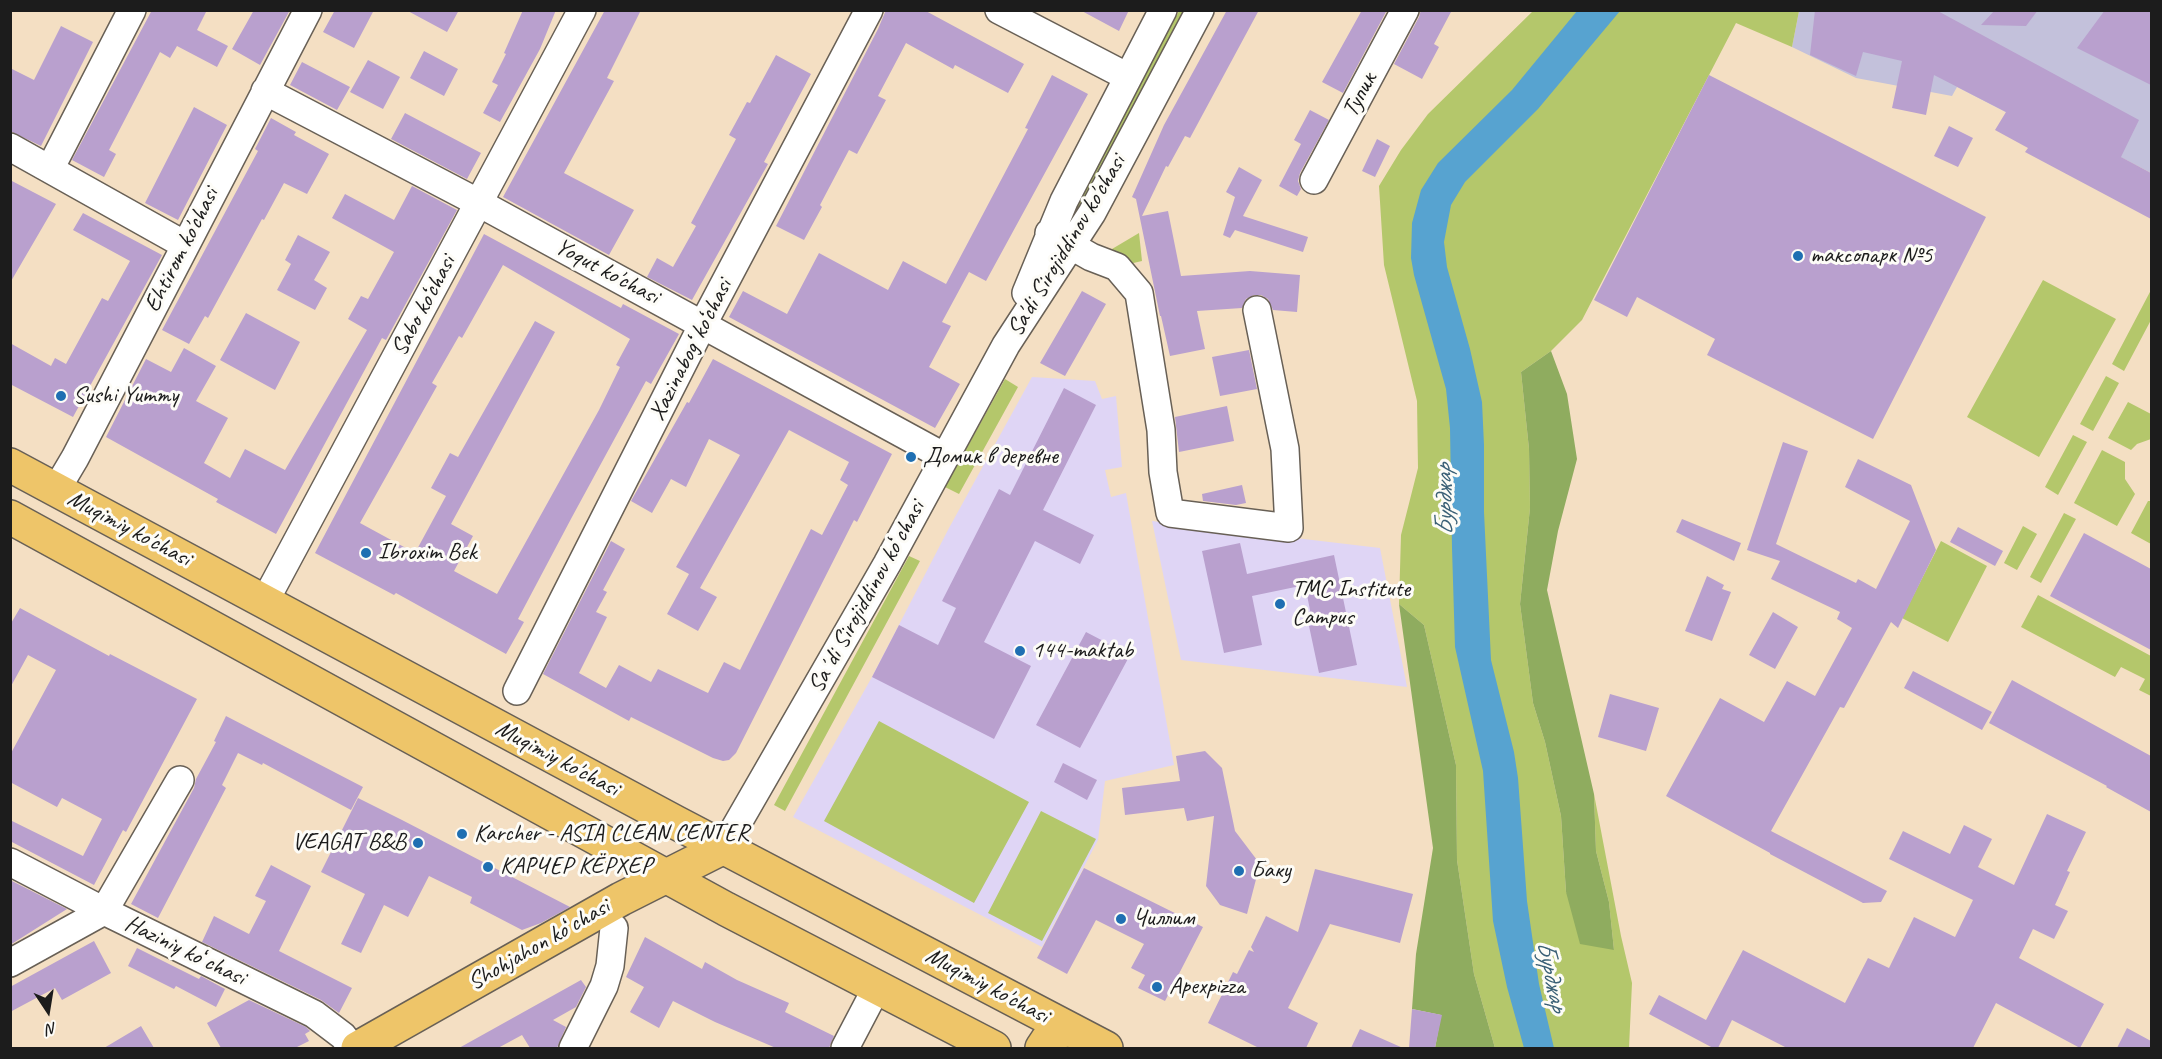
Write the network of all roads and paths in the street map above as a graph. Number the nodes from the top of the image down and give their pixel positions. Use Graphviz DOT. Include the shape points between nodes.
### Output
graph roads {
  1 [pos="132,10"];
  2 [pos="308,10"];
  3 [pos="582,10"];
  4 [pos="869,10"];
  5 [pos="999,10"];
  6 [pos="1163,10"];
  7 [pos="1200,10"];
  8 [pos="1405,10"];
  9 [pos="1128,76"];
  10 [pos="265,91"];
  11 [pos="10,147"];
  12 [pos="51,167"];
  13 [pos="1314,180"];
  14 [pos="479,203"];
  15 [pos="1060,239"];
  16 [pos="185,245"];
  17 [pos="1257,310"];
  18 [pos="703,324"];
  19 [pos="1006,345"];
  20 [pos="945,457"];
  21 [pos="10,465"];
  22 [pos="56,490"];
  23 [pos="10,517"];
  24 [pos="140,534"];
  25 [pos="113,574"];
  26 [pos="265,602"];
  27 [pos="366,656"];
  28 [pos="517,691"];
  29 [pos="343,699"];
  30 [pos="180,780"];
  31 [pos="625,852"];
  32 [pos="10,862"];
  33 [pos="699,877"];
  34 [pos="104,911"];
  35 [pos="617,914"];
  36 [pos="10,963"];
  37 [pos="877,987"];
  38 [pos="1070,1030"];
  39 [pos="352,1048"];
  40 [pos="358,1048"];
  41 [pos="400,1048"];
  42 [pos="573,1048"];
  43 [pos="845,1048"];
  44 [pos="994,1048"];
  45 [pos="1042,1048"];
  46 [pos="1106,1048"];
  1 -- 12 [label="street"];
  2 -- 10 [label="street, Ehtirom ko'chasi"];
  3 -- 14 [label="street, Sabo ko‘chasi"];
  4 -- 18 [label="street, Xazinabog‘ ko‘chasi"];
  5 -- 9 [label="street"];
  6 -- 9 [label="street, Sa'di Sirojiddinov ko'chasi"];
  7 -- 15 [label="street, Sa'di Sirojiddinov ko'chasi" via="1092,213"];
  8 -- 13 [label="street, Тупик"];
  9 -- 15 [label="street, Sa'di Sirojiddinov ko'chasi"];
  10 -- 14 [label="street, Yoqut ko'chasi"];
  10 -- 16 [label="street, Ehtirom ko'chasi"];
  11 -- 12 [label="street"];
  12 -- 16 [label="street"];
  14 -- 18 [label="street, Yoqut ko'chasi"];
  14 -- 26 [label="street, Sabo ko‘chasi"];
  15 -- 17 [label="street" via="1091,258 1118,267 1139,293 1170,513 1289,528 1285,449"];
  15 -- 19 [label="street, Sa'di Sirojiddinov ko'chasi"];
  16 -- 22 [label="street, Ehtirom ko'chasi"];
  18 -- 20 [label="street, Yoqut ko'chasi"];
  18 -- 28 [label="street, Xazinabog‘ ko‘chasi"];
  19 -- 20 [label="street, Saʼdi Sirojiddinov koʻchasi"];
  20 -- 33 [label="street, Saʼdi Sirojiddinov koʻchasi" via="881,574"];
  21 -- 22 [label="main road, Muqimiy ko'chasi"];
  22 -- 24 [label="main road, Muqimiy ko'chasi"];
  23 -- 25 [label="main road, Muqimiy ko'chasi"];
  24 -- 25 [label="main road" via="117,537 107,547 105,566"];
  24 -- 26 [label="main road, Muqimiy ko'chasi"];
  25 -- 29 [label="main road, Muqimiy ko'chasi"];
  26 -- 27 [label="main road, Muqimiy ko'chasi"];
  27 -- 29 [label="main road" via="372,671 370,686 358,697"];
  27 -- 33 [label="main road, Muqimiy ko'chasi"];
  29 -- 31 [label="main road, Muqimiy ko'chasi"];
  30 -- 34 [label="street"];
  31 -- 33 [label="main road, Muqimiy ko'chasi"];
  31 -- 35 [label="main road"];
  32 -- 34 [label="street, Haziniy koʻchasi"];
  33 -- 35 [label="main road, Shohjahon koʻchasi"];
  33 -- 37 [label="main road, Muqimiy ko'chasi"];
  33 -- 38 [label="main road, Muqimiy ko'chasi"];
  34 -- 36 [label="street"];
  34 -- 39 [label="street, Haziniy koʻchasi" via="314,1014"];
  35 -- 40 [label="main road, Shohjahon koʻchasi"];
  35 -- 41 [label="main road, Shohjahon koʻchasi"];
  35 -- 42 [label="street" via="604,986"];
  37 -- 43 [label="street"];
  37 -- 44 [label="main road, Muqimiy ko'chasi"];
  38 -- 45 [label="main road" via="1048,1039"];
  38 -- 46 [label="main road, Muqimiy ko'chasi"];
}
